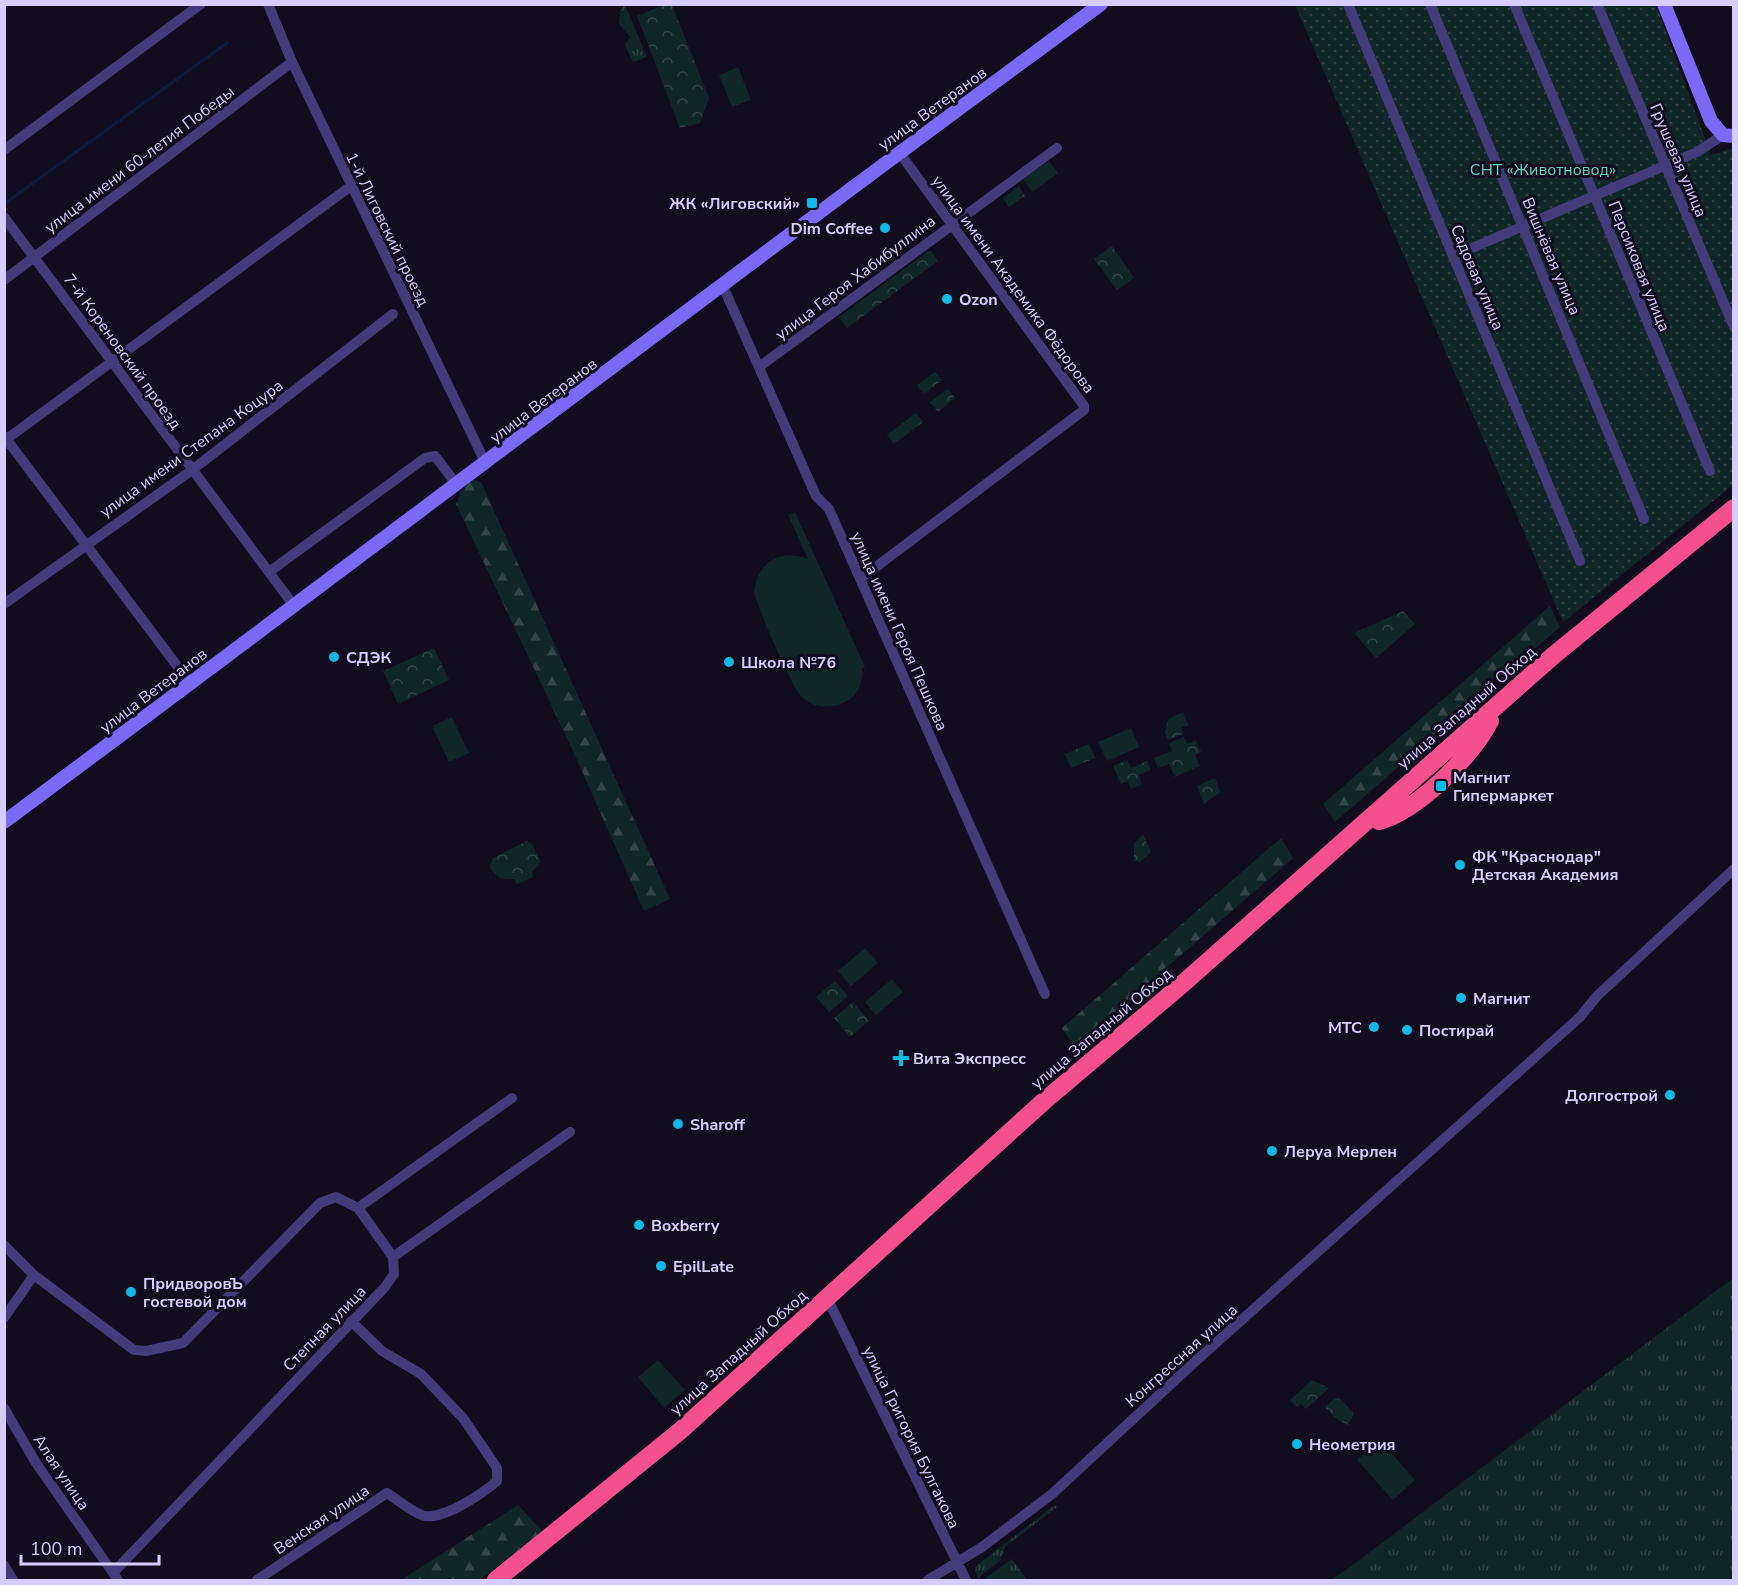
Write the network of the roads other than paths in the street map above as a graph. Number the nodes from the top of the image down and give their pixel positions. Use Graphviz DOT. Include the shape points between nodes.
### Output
graph roads {
  1 [pos="201,4"];
  2 [pos="268,4"];
  3 [pos="1095,4"];
  4 [pos="1101,4"];
  5 [pos="1348,4"];
  6 [pos="1430,4"];
  7 [pos="1514,4"];
  8 [pos="1597,4"];
  9 [pos="1664,4"];
  10 [pos="291,62"];
  11 [pos="1728,135"];
  12 [pos="1057,148"];
  13 [pos="4,150"];
  14 [pos="899,152"];
  15 [pos="1665,166"];
  16 [pos="351,186"];
  17 [pos="1594,194"];
  18 [pos="4,217"];
  19 [pos="952,224"];
  20 [pos="1524,226"];
  21 [pos="1453,256"];
  22 [pos="36,257"];
  23 [pos="4,280"];
  24 [pos="722,284"];
  25 [pos="393,314"];
  26 [pos="1734,327"];
  27 [pos="111,362"];
  28 [pos="759,367"];
  29 [pos="5,439"];
  30 [pos="484,462"];
  31 [pos="192,470"];
  32 [pos="1710,471"];
  33 [pos="455,483"];
  34 [pos="1734,508"];
  35 [pos="1734,516"];
  36 [pos="1644,519"];
  37 [pos="84,545"];
  38 [pos="1580,561"];
  39 [pos="269,572"];
  40 [pos="860,579"];
  41 [pos="4,604"];
  42 [pos="293,605"];
  43 [pos="189,682"];
  44 [pos="4,819"];
  45 [pos="1734,869"];
  46 [pos="1045,994"];
  47 [pos="512,1098"];
  48 [pos="570,1131"];
  49 [pos="358,1208"];
  50 [pos="4,1245"];
  51 [pos="393,1257"];
  52 [pos="34,1275"];
  53 [pos="831,1306"];
  54 [pos="4,1318"];
  55 [pos="351,1321"];
  56 [pos="4,1408"];
  57 [pos="958,1562"];
  58 [pos="4,1565"];
  59 [pos="115,1577"];
  60 [pos="13,1581"];
  61 [pos="257,1581"];
  62 [pos="496,1581"];
  63 [pos="513,1581"];
  64 [pos="928,1581"];
  65 [pos="966,1581"];
  1 -- 13 [label="street"];
  2 -- 10 [label="street, 1-й Лиговский проезд"];
  3 -- 30 [label="street, улица Ветеранов"];
  4 -- 14 [label="street, улица Ветеранов"];
  5 -- 21 [label="street, Садовая улица"];
  6 -- 20 [label="street, Вишнёвая улица"];
  7 -- 17 [label="street, Персиковая улица"];
  8 -- 15 [label="street, Грушевая улица"];
  9 -- 11 [label="street" via="1711,121"];
  10 -- 16 [label="street, 1-й Лиговский проезд"];
  10 -- 22 [label="street, улица имени 60-летия Победы"];
  11 -- 15 [label="street"];
  12 -- 19 [label="street, улица Героя Хабибуллина"];
  14 -- 19 [label="street, улица имени Академика Фёдорова"];
  14 -- 24 [label="street, улица Ветеранов"];
  15 -- 17 [label="street"];
  15 -- 26 [label="street, Грушевая улица"];
  16 -- 27 [label="street"];
  16 -- 30 [label="street, 1-й Лиговский проезд"];
  17 -- 20 [label="street"];
  17 -- 32 [label="street, Персиковая улица"];
  18 -- 22 [label="street"];
  19 -- 28 [label="street, улица Героя Хабибуллина"];
  19 -- 40 [label="street, улица имени Академика Фёдорова" via="1084,410"];
  20 -- 21 [label="street"];
  20 -- 36 [label="street, Вишнёвая улица"];
  21 -- 38 [label="street, Садовая улица"];
  22 -- 23 [label="street, улица имени 60-летия Победы"];
  22 -- 27 [label="street, 7-й Кореновский проезд"];
  24 -- 28 [label="street, улица имени Героя Пешкова"];
  24 -- 30 [label="street, улица Ветеранов"];
  25 -- 31 [label="street, улица имени Степана Коцура"];
  27 -- 29 [label="street"];
  27 -- 31 [label="street, 7-й Кореновский проезд"];
  28 -- 40 [label="street, улица имени Героя Пешкова" via="816,496 829,509"];
  29 -- 37 [label="street"];
  30 -- 33 [label="street, улица Ветеранов"];
  31 -- 37 [label="street, улица имени Степана Коцура"];
  31 -- 39 [label="street, 7-й Кореновский проезд"];
  33 -- 39 [label="street" via="435,456 425,458"];
  33 -- 42 [label="street, улица Ветеранов"];
  34 -- 62 [label="highway, улица Западный Обход" via="1554,655 1043,1102 680,1431"];
  35 -- 53 [label="highway, улица Западный Обход" via="1653,580 1490,721"];
  37 -- 41 [label="street, улица имени Степана Коцура"];
  37 -- 43 [label="street"];
  39 -- 42 [label="street, 7-й Кореновский проезд"];
  40 -- 46 [label="street, улица имени Героя Пешкова"];
  42 -- 43 [label="street, улица Ветеранов"];
  43 -- 44 [label="street, улица Ветеранов"];
  45 -- 57 [label="street, Конгрессная улица" via="1597,996 1580,1017 1052,1494"];
  47 -- 49 [label="street"];
  48 -- 51 [label="street"];
  49 -- 51 [label="street"];
  49 -- 52 [label="street" via="336,1197 320,1203 183,1343 146,1351 134,1350"];
  50 -- 52 [label="street"];
  51 -- 55 [label="street, Степная улица" via="394,1274"];
  52 -- 54 [label="street"];
  53 -- 57 [label="street, улица Григория Булгакова"];
  53 -- 63 [label="highway, улица Западный Обход"];
  55 -- 59 [label="street, Степная улица"];
  55 -- 61 [label="street, Венская улица" via="382,1351 421,1374 463,1418 497,1468 497,1481 441,1515 424,1516 387,1493"];
  56 -- 59 [label="street, Алая улица" via="36,1463"];
  57 -- 64 [label="street, Конгрессная улица"];
  57 -- 65 [label="street, улица Григория Булгакова"];
  58 -- 60 [label="street"];
}
